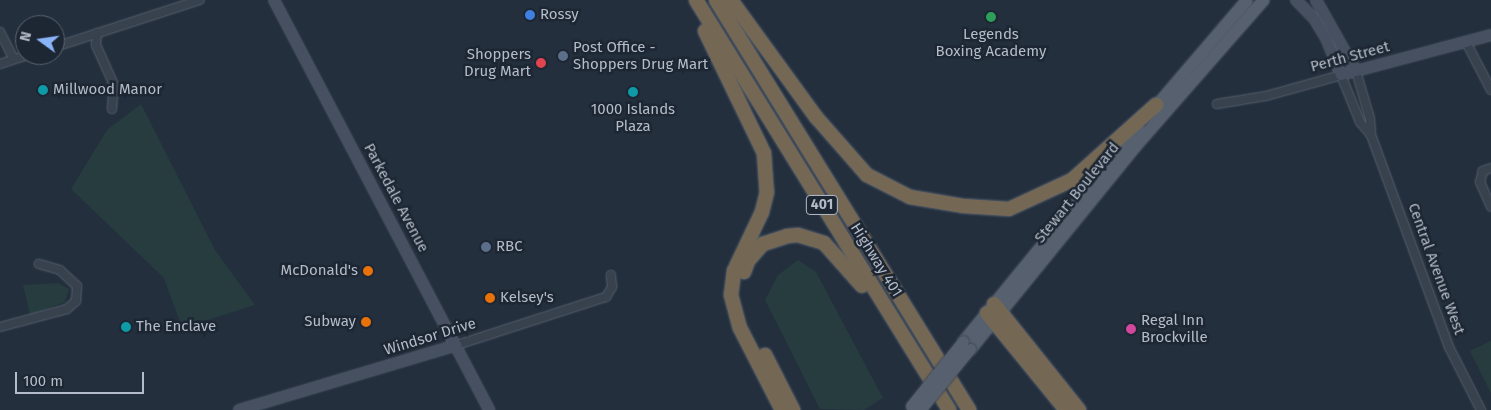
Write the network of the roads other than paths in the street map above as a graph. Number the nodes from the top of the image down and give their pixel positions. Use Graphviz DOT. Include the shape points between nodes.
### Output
graph roads {
  1 [pos="200,0"];
  2 [pos="274,0"];
  3 [pos="687,0"];
  4 [pos="696,0"];
  5 [pos="716,0"];
  6 [pos="731,0"];
  7 [pos="1246,0"];
  8 [pos="1263,0"];
  9 [pos="1296,0"];
  10 [pos="1316,0"];
  11 [pos="0,32"];
  12 [pos="97,33"];
  13 [pos="1491,35"];
  14 [pos="1466,42"];
  15 [pos="65,43"];
  16 [pos="14,59"];
  17 [pos="0,64"];
  18 [pos="1356,70"];
  19 [pos="1341,75"];
  20 [pos="1491,90"];
  21 [pos="1217,104"];
  22 [pos="1156,105"];
  23 [pos="112,109"];
  24 [pos="1371,135"];
  25 [pos="1491,168"];
  26 [pos="1491,207"];
  27 [pos="39,264"];
  28 [pos="611,275"];
  29 [pos="993,312"];
  30 [pos="0,327"];
  31 [pos="457,345"];
  32 [pos="940,395"];
  33 [pos="913,409"];
  34 [pos="239,410"];
  35 [pos="489,410"];
  36 [pos="782,410"];
  37 [pos="793,410"];
  38 [pos="949,410"];
  39 [pos="969,410"];
  40 [pos="1066,410"];
  41 [pos="1079,410"];
  42 [pos="1481,410"];
  1 -- 12 [label="street"];
  2 -- 31 [label="street, Parkedale Avenue"];
  3 -- 36 [label="highway" via="730,78 764,153 767,192 762,212 734,271 731,295 740,328"];
  4 -- 32 [label="highway, Highway 401 / 401"];
  5 -- 39 [label="highway, Highway 401 / 401"];
  6 -- 22 [label="highway" via="816,117 867,175 910,197 1009,209 1072,180"];
  7 -- 22 [label="main road, Stewart Boulevard"];
  8 -- 29 [label="main road, Stewart Boulevard"];
  9 -- 19 [label="street, Central Avenue West" via="1315,20 1326,38"];
  10 -- 18 [label="street, Central Avenue West"];
  11 -- 16 [label="street"];
  12 -- 15 [label="street"];
  12 -- 23 [label="street" via="96,45 114,84"];
  13 -- 14 [label="street, Perth Street"];
  14 -- 18 [label="street, Perth Street"];
  14 -- 20 [label="street"];
  16 -- 17 [label="street"];
  18 -- 19 [label="street, Perth Street"];
  18 -- 24 [label="street, Central Avenue West" via="1370,119"];
  19 -- 21 [label="street, Perth Street" via="1266,96"];
  19 -- 24 [label="street, Central Avenue West" via="1360,122"];
  22 -- 29 [label="main road, Stewart Boulevard"];
  24 -- 42 [label="street, Central Avenue West" via="1449,347"];
  25 -- 26 [label="street" via="1484,171 1480,182"];
  27 -- 30 [label="street" via="60,270 77,286 76,300 67,309"];
  28 -- 31 [label="street, Windsor Drive" via="612,287 606,297"];
  29 -- 33 [label="main road, Stewart Boulevard, bridge"];
  29 -- 40 [label="highway"];
  29 -- 41 [label="highway"];
  31 -- 34 [label="street, Windsor Drive"];
  31 -- 35 [label="street, Parkedale Avenue"];
  32 -- 37 [label="highway" via="916,368 858,280 836,253 813,238 787,236 763,244 748,261 739,296 746,320"];
  32 -- 38 [label="highway, Highway 401 / 401"];
}
